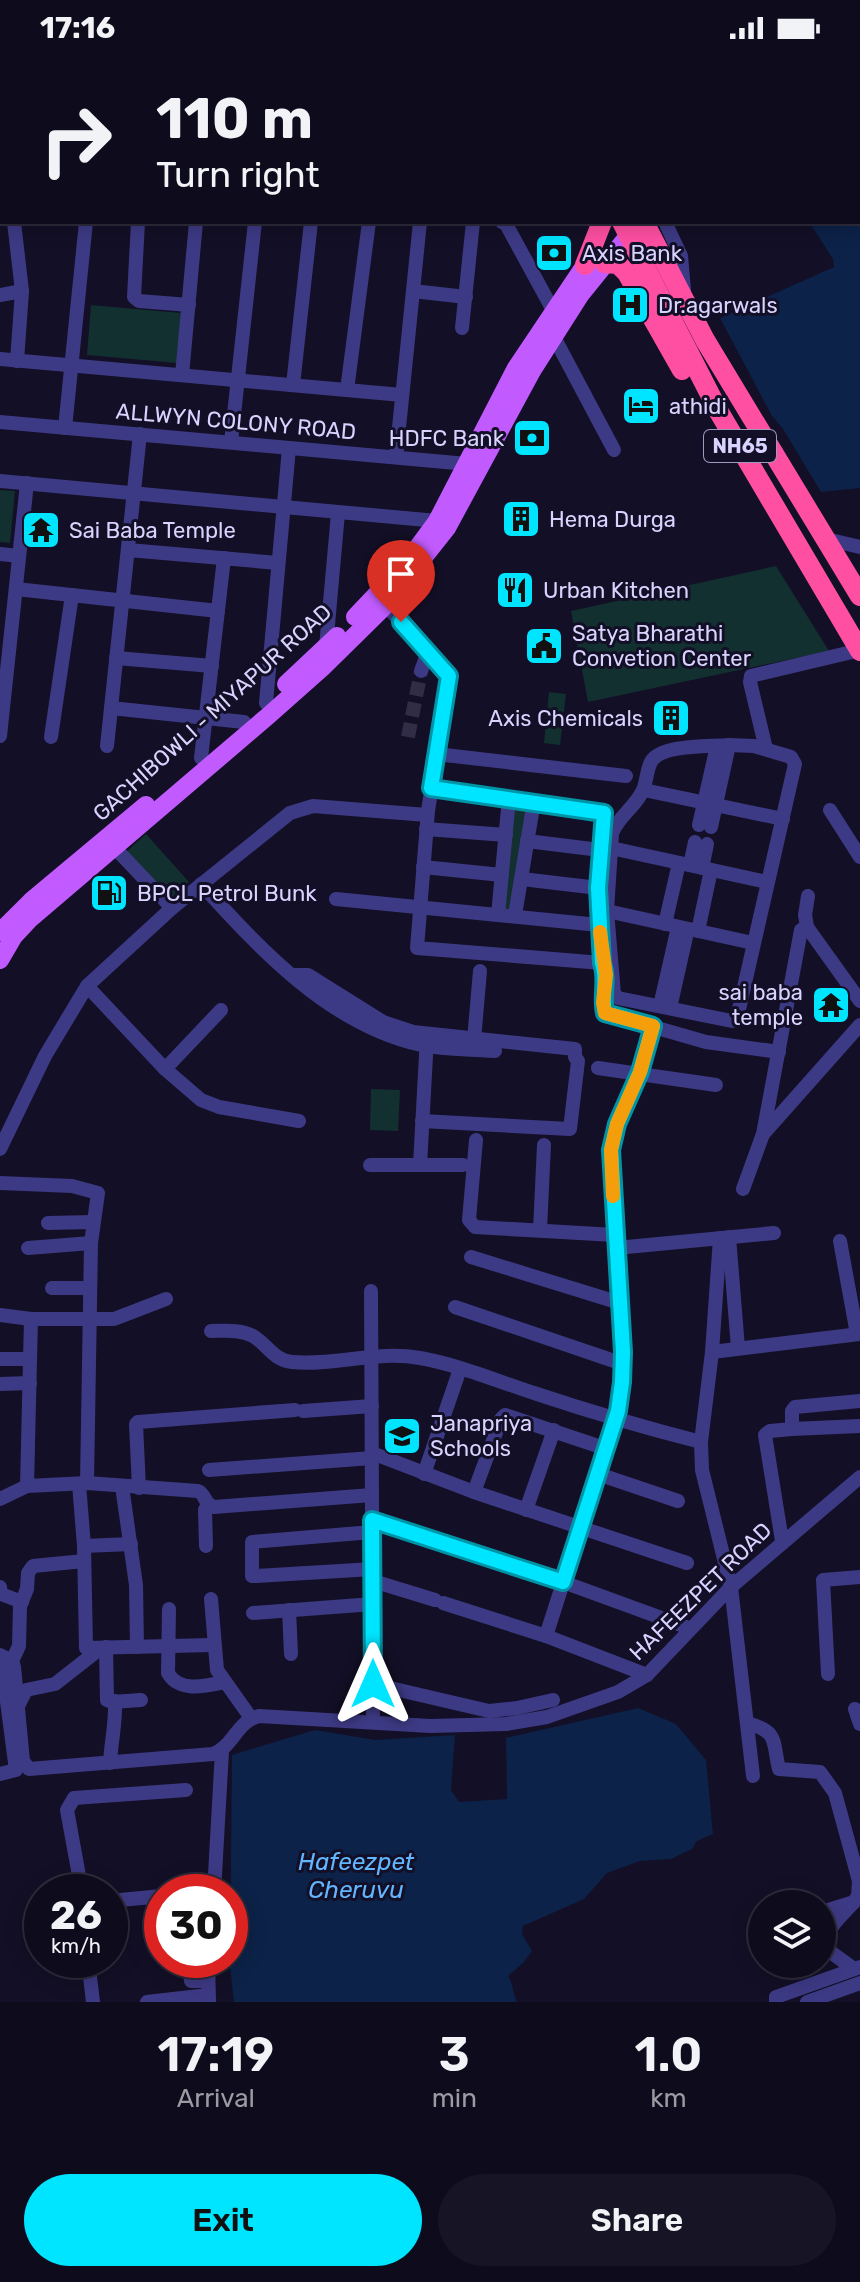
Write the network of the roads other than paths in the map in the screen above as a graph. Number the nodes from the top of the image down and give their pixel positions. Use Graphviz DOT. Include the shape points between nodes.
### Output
graph roads {
  1 [pos="14,224"];
  2 [pos="86,224"];
  3 [pos="138,224"];
  4 [pos="196,224"];
  5 [pos="255,224"];
  6 [pos="311,224"];
  7 [pos="369,224"];
  8 [pos="420,224"];
  9 [pos="473,224"];
  10 [pos="506,224"];
  11 [pos="602,224"];
  12 [pos="641,226"];
  13 [pos="595,264"];
  14 [pos="22,291"];
  15 [pos="413,291"];
  16 [pos="0,295"];
  17 [pos="466,297"];
  18 [pos="189,305"];
  19 [pos="554,312"];
  20 [pos="462,328"];
  21 [pos="554,337"];
  22 [pos="0,359"];
  23 [pos="17,361"];
  24 [pos="72,365"];
  25 [pos="182,375"];
  26 [pos="237,380"];
  27 [pos="293,385"];
  28 [pos="347,390"];
  29 [pos="402,395"];
  30 [pos="719,412"];
  31 [pos="0,422"];
  32 [pos="65,428"];
  33 [pos="140,434"];
  34 [pos="231,442"];
  35 [pos="289,448"];
  36 [pos="614,450"];
  37 [pos="396,457"];
  38 [pos="467,464"];
  39 [pos="0,481"];
  40 [pos="27,483"];
  41 [pos="134,493"];
  42 [pos="283,507"];
  43 [pos="338,513"];
  44 [pos="437,521"];
  45 [pos="826,539"];
  46 [pos="860,547"];
  47 [pos="128,550"];
  48 [pos="0,554"];
  49 [pos="19,556"];
  50 [pos="224,558"];
  51 [pos="278,563"];
  52 [pos="16,589"];
  53 [pos="72,595"];
  54 [pos="860,596"];
  55 [pos="122,601"];
  56 [pos="386,605"];
  57 [pos="7,608"];
  58 [pos="218,611"];
  59 [pos="326,647"];
  60 [pos="860,650"];
  61 [pos="428,652"];
  62 [pos="116,658"];
  63 [pos="4,661"];
  64 [pos="212,666"];
  65 [pos="421,671"];
  66 [pos="266,703"];
  67 [pos="111,708"];
  68 [pos="1,713"];
  69 [pos="206,719"];
  70 [pos="244,722"];
  71 [pos="0,736"];
  72 [pos="51,737"];
  73 [pos="723,745"];
  74 [pos="107,746"];
  75 [pos="766,749"];
  76 [pos="436,754"];
  77 [pos="201,758"];
  78 [pos="626,776"];
  79 [pos="431,788"];
  80 [pos="644,790"];
  81 [pos="509,798"];
  82 [pos="534,801"];
  83 [pos="710,804"];
  84 [pos="830,810"];
  85 [pos="783,819"];
  86 [pos="427,822"];
  87 [pos="705,826"];
  88 [pos="506,835"];
  89 [pos="527,841"];
  90 [pos="701,843"];
  91 [pos="115,848"];
  92 [pos="606,849"];
  93 [pos="860,857"];
  94 [pos="423,867"];
  95 [pos="695,867"];
  96 [pos="502,875"];
  97 [pos="522,879"];
  98 [pos="767,882"];
  99 [pos="201,884"];
  100 [pos="598,888"];
  101 [pos="808,896"];
  102 [pos="336,899"];
  103 [pos="420,907"];
  104 [pos="172,908"];
  105 [pos="498,915"];
  106 [pos="515,915"];
  107 [pos="603,918"];
  108 [pos="2,924"];
  109 [pos="807,927"];
  110 [pos="682,928"];
  111 [pos="753,943"];
  112 [pos="0,960"];
  113 [pos="602,963"];
  114 [pos="480,971"];
  115 [pos="87,986"];
  116 [pos="858,993"];
  117 [pos="665,1007"];
  118 [pos="221,1010"];
  119 [pos="710,1016"];
  120 [pos="860,1025"];
  121 [pos="653,1026"];
  122 [pos="474,1040"];
  123 [pos="426,1041"];
  124 [pos="706,1042"];
  125 [pos="779,1052"];
  126 [pos="575,1057"];
  127 [pos="598,1068"];
  128 [pos="165,1069"];
  129 [pos="639,1074"];
  130 [pos="716,1085"];
  131 [pos="299,1121"];
  132 [pos="422,1121"];
  133 [pos="763,1134"];
  134 [pos="476,1140"];
  135 [pos="544,1145"];
  136 [pos="0,1149"];
  137 [pos="370,1165"];
  138 [pos="420,1165"];
  139 [pos="463,1165"];
  140 [pos="0,1183"];
  141 [pos="743,1189"];
  142 [pos="93,1222"];
  143 [pos="48,1223"];
  144 [pos="540,1230"];
  145 [pos="774,1233"];
  146 [pos="724,1238"];
  147 [pos="840,1241"];
  148 [pos="616,1242"];
  149 [pos="91,1243"];
  150 [pos="28,1248"];
  151 [pos="471,1257"];
  152 [pos="52,1288"];
  153 [pos="90,1288"];
  154 [pos="371,1291"];
  155 [pos="166,1299"];
  156 [pos="620,1303"];
  157 [pos="455,1307"];
  158 [pos="0,1315"];
  159 [pos="31,1319"];
  160 [pos="89,1320"];
  161 [pos="211,1331"];
  162 [pos="858,1334"];
  163 [pos="738,1348"];
  164 [pos="712,1352"];
  165 [pos="371,1355"];
  166 [pos="0,1359"];
  167 [pos="30,1359"];
  168 [pos="623,1364"];
  169 [pos="460,1369"];
  170 [pos="30,1383"];
  171 [pos="0,1384"];
  172 [pos="860,1401"];
  173 [pos="372,1406"];
  174 [pos="615,1420"];
  175 [pos="860,1426"];
  176 [pos="792,1429"];
  177 [pos="554,1430"];
  178 [pos="701,1442"];
  179 [pos="607,1449"];
  180 [pos="372,1455"];
  181 [pos="209,1470"];
  182 [pos="424,1474"];
  183 [pos="598,1474"];
  184 [pos="860,1479"];
  185 [pos="83,1484"];
  186 [pos="27,1486"];
  187 [pos="122,1486"];
  188 [pos="139,1488"];
  189 [pos="474,1492"];
  190 [pos="372,1495"];
  191 [pos="0,1499"];
  192 [pos="678,1501"];
  193 [pos="208,1504"];
  194 [pos="526,1510"];
  195 [pos="372,1526"];
  196 [pos="580,1528"];
  197 [pos="782,1541"];
  198 [pos="131,1544"];
  199 [pos="206,1546"];
  200 [pos="84,1554"];
  201 [pos="687,1563"];
  202 [pos="373,1575"];
  203 [pos="860,1577"];
  204 [pos="563,1582"];
  205 [pos="0,1587"];
  206 [pos="731,1587"];
  207 [pos="211,1599"];
  208 [pos="22,1602"];
  209 [pos="373,1604"];
  210 [pos="169,1609"];
  211 [pos="289,1610"];
  212 [pos="253,1613"];
  213 [pos="689,1628"];
  214 [pos="546,1636"];
  215 [pos="213,1645"];
  216 [pos="168,1646"];
  217 [pos="104,1647"];
  218 [pos="137,1647"];
  219 [pos="291,1654"];
  220 [pos="4,1661"];
  221 [pos="828,1674"];
  222 [pos="647,1675"];
  223 [pos="225,1682"];
  224 [pos="373,1684"];
  225 [pos="141,1700"];
  226 [pos="553,1700"];
  227 [pos="115,1701"];
  228 [pos="855,1709"];
  229 [pos="9,1713"];
  230 [pos="251,1718"];
  231 [pos="373,1721"];
  232 [pos="747,1723"];
  233 [pos="860,1724"];
  234 [pos="222,1751"];
  235 [pos="110,1763"];
  236 [pos="0,1774"];
  237 [pos="753,1776"];
  238 [pos="186,1790"];
  239 [pos="860,1822"];
  240 [pos="845,1827"];
  241 [pos="79,1874"];
  242 [pos="211,1874"];
  243 [pos="854,1902"];
  244 [pos="836,1908"];
  245 [pos="858,1973"];
  246 [pos="90,1978"];
  247 [pos="191,1978"];
  248 [pos="208,1992"];
  249 [pos="815,2001"];
  250 [pos="93,2002"];
  251 [pos="147,2002"];
  252 [pos="776,2002"];
  1 -- 14 [label="street"];
  2 -- 24 [label="street"];
  3 -- 18 [label="street" via="134,297"];
  4 -- 18 [label="street"];
  5 -- 26 [label="street"];
  6 -- 27 [label="street"];
  7 -- 28 [label="street"];
  8 -- 15 [label="street"];
  9 -- 17 [label="street"];
  10 -- 19 [label="street"];
  11 -- 13 [label="highway"];
  12 -- 13 [label="main road"];
  12 -- 30 [label="highway, NH65"];
  12 -- 45 [label="highway, NH65"];
  13 -- 19 [label="main road, GACHIBOWLI - MIYAPUR ROAD"];
  13 -- 21 [label="main road"];
  13 -- 30 [label="highway" via="618,264 627,273 687,379"];
  14 -- 16 [label="street"];
  14 -- 23 [label="street"];
  15 -- 17 [label="street"];
  15 -- 29 [label="street"];
  17 -- 20 [label="street"];
  18 -- 25 [label="street"];
  19 -- 38 [label="main road, GACHIBOWLI - MIYAPUR ROAD" via="516,368"];
  21 -- 36 [label="street"];
  21 -- 56 [label="main road" via="447,528"];
  22 -- 23 [label="street"];
  23 -- 24 [label="street"];
  24 -- 25 [label="street"];
  24 -- 32 [label="street"];
  25 -- 26 [label="street"];
  26 -- 27 [label="street"];
  26 -- 34 [label="street"];
  27 -- 28 [label="street"];
  28 -- 29 [label="street"];
  29 -- 37 [label="street"];
  30 -- 60 [label="highway, NH65"];
  31 -- 32 [label="street, ALLWYN COLONY ROAD"];
  32 -- 33 [label="street, ALLWYN COLONY ROAD"];
  33 -- 34 [label="street, ALLWYN COLONY ROAD"];
  33 -- 41 [label="street"];
  34 -- 35 [label="street, ALLWYN COLONY ROAD"];
  35 -- 37 [label="street, ALLWYN COLONY ROAD"];
  35 -- 42 [label="street"];
  37 -- 38 [label="street, ALLWYN COLONY ROAD"];
  38 -- 44 [label="main road, GACHIBOWLI - MIYAPUR ROAD"];
  39 -- 40 [label="street"];
  40 -- 41 [label="street"];
  40 -- 49 [label="street"];
  41 -- 42 [label="street"];
  41 -- 47 [label="street"];
  42 -- 43 [label="street"];
  42 -- 51 [label="street"];
  43 -- 44 [label="street"];
  43 -- 59 [label="street"];
  44 -- 59 [label="main road, GACHIBOWLI - MIYAPUR ROAD" via="376,597"];
  45 -- 46 [label="street"];
  45 -- 54 [label="highway, NH65"];
  47 -- 50 [label="street"];
  47 -- 55 [label="street"];
  48 -- 49 [label="street"];
  49 -- 52 [label="street"];
  50 -- 51 [label="street"];
  50 -- 58 [label="street"];
  51 -- 66 [label="street"];
  52 -- 53 [label="street"];
  52 -- 57 [label="street"];
  53 -- 55 [label="street"];
  53 -- 72 [label="street"];
  55 -- 58 [label="street"];
  55 -- 62 [label="street"];
  56 -- 61 [label="street"];
  56 -- 91 [label="main road" via="322,668"];
  57 -- 63 [label="street"];
  58 -- 64 [label="street"];
  59 -- 66 [label="main road, GACHIBOWLI - MIYAPUR ROAD"];
  60 -- 75 [label="street" via="751,676"];
  61 -- 65 [label="street"];
  61 -- 76 [label="street" via="449,676"];
  62 -- 64 [label="street"];
  62 -- 67 [label="street"];
  63 -- 68 [label="street"];
  64 -- 69 [label="street"];
  66 -- 70 [label="main road, GACHIBOWLI - MIYAPUR ROAD"];
  67 -- 69 [label="street"];
  67 -- 74 [label="street"];
  68 -- 71 [label="street"];
  69 -- 70 [label="street"];
  69 -- 77 [label="street"];
  70 -- 77 [label="main road, GACHIBOWLI - MIYAPUR ROAD"];
  73 -- 75 [label="street"];
  73 -- 80 [label="street" via="657,754"];
  73 -- 83 [label="street"];
  75 -- 85 [label="street" via="794,760"];
  76 -- 78 [label="street"];
  76 -- 79 [label="street"];
  77 -- 108 [label="main road, GACHIBOWLI - MIYAPUR ROAD"];
  79 -- 81 [label="street"];
  79 -- 86 [label="street"];
  80 -- 83 [label="street"];
  80 -- 92 [label="street" via="616,822"];
  81 -- 82 [label="street"];
  81 -- 88 [label="street"];
  82 -- 89 [label="street"];
  82 -- 92 [label="street" via="604,813"];
  83 -- 85 [label="street"];
  83 -- 87 [label="street"];
  84 -- 93 [label="street"];
  85 -- 98 [label="street"];
  86 -- 88 [label="street"];
  86 -- 94 [label="street"];
  86 -- 99 [label="street" via="301,808"];
  88 -- 96 [label="street"];
  89 -- 92 [label="street"];
  89 -- 97 [label="street"];
  90 -- 95 [label="street"];
  91 -- 104 [label="street"];
  91 -- 112 [label="main road" via="29,920"];
  92 -- 95 [label="street"];
  92 -- 100 [label="street"];
  92 -- 107 [label="street"];
  94 -- 96 [label="street"];
  94 -- 103 [label="street"];
  95 -- 98 [label="street"];
  95 -- 110 [label="street"];
  95 -- 110 [label="street"];
  96 -- 105 [label="street"];
  97 -- 100 [label="street"];
  97 -- 106 [label="street"];
  98 -- 111 [label="street"];
  99 -- 104 [label="street"];
  99 -- 123 [label="street" via="266,955 306,987 377,1031"];
  100 -- 107 [label="street"];
  101 -- 109 [label="street"];
  102 -- 103 [label="street"];
  103 -- 105 [label="street"];
  103 -- 113 [label="street" via="417,948"];
  104 -- 115 [label="street"];
  105 -- 106 [label="street"];
  106 -- 107 [label="street"];
  107 -- 110 [label="street"];
  107 -- 113 [label="street"];
  107 -- 117 [label="street" via="614,994"];
  109 -- 116 [label="street"];
  109 -- 125 [label="street" via="801,930"];
  110 -- 111 [label="street"];
  110 -- 117 [label="street"];
  111 -- 119 [label="street" via="735,1020"];
  113 -- 121 [label="street" via="605,1013"];
  114 -- 122 [label="street"];
  115 -- 128 [label="street"];
  115 -- 136 [label="street" via="45,1056"];
  117 -- 119 [label="street"];
  118 -- 128 [label="street"];
  119 -- 124 [label="street"];
  120 -- 133 [label="street"];
  121 -- 124 [label="street"];
  121 -- 129 [label="street"];
  122 -- 123 [label="street"];
  122 -- 126 [label="street" via="575,1049"];
  123 -- 126 [label="street"];
  123 -- 132 [label="street"];
  124 -- 125 [label="street"];
  125 -- 133 [label="street"];
  126 -- 132 [label="street" via="570,1129"];
  127 -- 129 [label="street"];
  128 -- 131 [label="street" via="201,1100 219,1107"];
  129 -- 130 [label="street"];
  129 -- 148 [label="street" via="611,1150"];
  132 -- 138 [label="street"];
  133 -- 141 [label="street"];
  134 -- 144 [label="street" via="471,1223"];
  135 -- 144 [label="street"];
  137 -- 138 [label="street"];
  138 -- 139 [label="street"];
  140 -- 142 [label="street" via="93,1190 98,1193"];
  142 -- 143 [label="street"];
  142 -- 149 [label="street"];
  144 -- 148 [label="street"];
  145 -- 146 [label="street"];
  146 -- 148 [label="street"];
  146 -- 163 [label="street"];
  146 -- 164 [label="street"];
  147 -- 162 [label="street"];
  148 -- 156 [label="street"];
  149 -- 150 [label="street"];
  149 -- 153 [label="street"];
  151 -- 156 [label="street"];
  152 -- 153 [label="street"];
  153 -- 160 [label="street"];
  154 -- 165 [label="street"];
  155 -- 160 [label="street" via="114,1319"];
  156 -- 168 [label="street"];
  157 -- 168 [label="street"];
  158 -- 159 [label="street"];
  159 -- 160 [label="street"];
  159 -- 167 [label="street"];
  160 -- 185 [label="street"];
  161 -- 165 [label="street" via="251,1335 281,1360"];
  162 -- 163 [label="street"];
  163 -- 164 [label="street"];
  164 -- 178 [label="street"];
  165 -- 169 [label="street" via="419,1358"];
  165 -- 173 [label="street"];
  166 -- 167 [label="street"];
  167 -- 170 [label="street"];
  168 -- 174 [label="street"];
  169 -- 174 [label="street"];
  169 -- 182 [label="street"];
  170 -- 171 [label="street"];
  170 -- 186 [label="street"];
  172 -- 176 [label="street" via="792,1408"];
  173 -- 180 [label="street"];
  173 -- 188 [label="street" via="138,1422"];
  174 -- 178 [label="street"];
  174 -- 179 [label="street"];
  175 -- 176 [label="street"];
  176 -- 197 [label="street" via="765,1435"];
  177 -- 179 [label="street"];
  177 -- 189 [label="street" via="505,1415"];
  177 -- 194 [label="street"];
  178 -- 206 [label="street" via="705,1490"];
  179 -- 183 [label="street"];
  180 -- 181 [label="street"];
  180 -- 182 [label="street"];
  180 -- 190 [label="street"];
  182 -- 189 [label="street"];
  183 -- 192 [label="street"];
  183 -- 196 [label="street"];
  184 -- 197 [label="street, HAFEEZPET ROAD"];
  185 -- 186 [label="street"];
  185 -- 187 [label="street"];
  185 -- 200 [label="street"];
  186 -- 191 [label="street"];
  187 -- 188 [label="street"];
  187 -- 198 [label="street"];
  188 -- 193 [label="street" via="200,1491"];
  189 -- 194 [label="street"];
  190 -- 193 [label="street"];
  190 -- 195 [label="street"];
  193 -- 199 [label="street"];
  194 -- 196 [label="street"];
  195 -- 202 [label="street"];
  195 -- 202 [label="street" via="252,1542 252,1576"];
  195 -- 204 [label="street"];
  196 -- 201 [label="street"];
  196 -- 204 [label="street"];
  197 -- 206 [label="street, HAFEEZPET ROAD"];
  198 -- 200 [label="street"];
  198 -- 218 [label="street"];
  200 -- 208 [label="street" via="33,1566"];
  200 -- 217 [label="street" via="86,1648"];
  202 -- 209 [label="street"];
  202 -- 214 [label="street"];
  203 -- 221 [label="street" via="823,1580"];
  204 -- 213 [label="street"];
  204 -- 214 [label="street"];
  205 -- 208 [label="street" via="1,1594"];
  206 -- 213 [label="street, HAFEEZPET ROAD"];
  206 -- 232 [label="street"];
  207 -- 215 [label="street"];
  208 -- 220 [label="street" via="19,1646"];
  209 -- 211 [label="street"];
  209 -- 224 [label="street"];
  210 -- 216 [label="street"];
  211 -- 212 [label="street"];
  211 -- 219 [label="street"];
  213 -- 222 [label="street, HAFEEZPET ROAD"];
  214 -- 222 [label="street"];
  215 -- 216 [label="street"];
  215 -- 223 [label="street"];
  216 -- 218 [label="street"];
  216 -- 223 [label="street" via="172,1680 185,1686"];
  217 -- 218 [label="street"];
  217 -- 227 [label="street" via="105,1694"];
  217 -- 229 [label="street" via="55,1684 26,1690"];
  220 -- 229 [label="street"];
  222 -- 231 [label="street, HAFEEZPET ROAD" via="634,1685 547,1717 506,1724"];
  223 -- 230 [label="street"];
  224 -- 226 [label="street" via="489,1711"];
  224 -- 231 [label="street"];
  225 -- 227 [label="street"];
  227 -- 235 [label="street"];
  228 -- 233 [label="street"];
  229 -- 235 [label="street" via="29,1769"];
  229 -- 236 [label="street" via="16,1770"];
  230 -- 231 [label="street, HAFEEZPET ROAD"];
  230 -- 234 [label="street"];
  232 -- 237 [label="street"];
  232 -- 240 [label="street" via="768,1730 774,1738 779,1769 820,1772 828,1780"];
  234 -- 235 [label="street"];
  234 -- 242 [label="street"];
  238 -- 241 [label="street" via="74,1798 67,1810"];
  239 -- 240 [label="street"];
  240 -- 243 [label="street" via="858,1870"];
  243 -- 244 [label="street"];
  243 -- 245 [label="street" via="829,1929 825,1948"];
  245 -- 249 [label="street"];
  245 -- 252 [label="street" via="776,1997"];
  246 -- 250 [label="street"];
  247 -- 248 [label="street"];
  248 -- 251 [label="street"];
}
